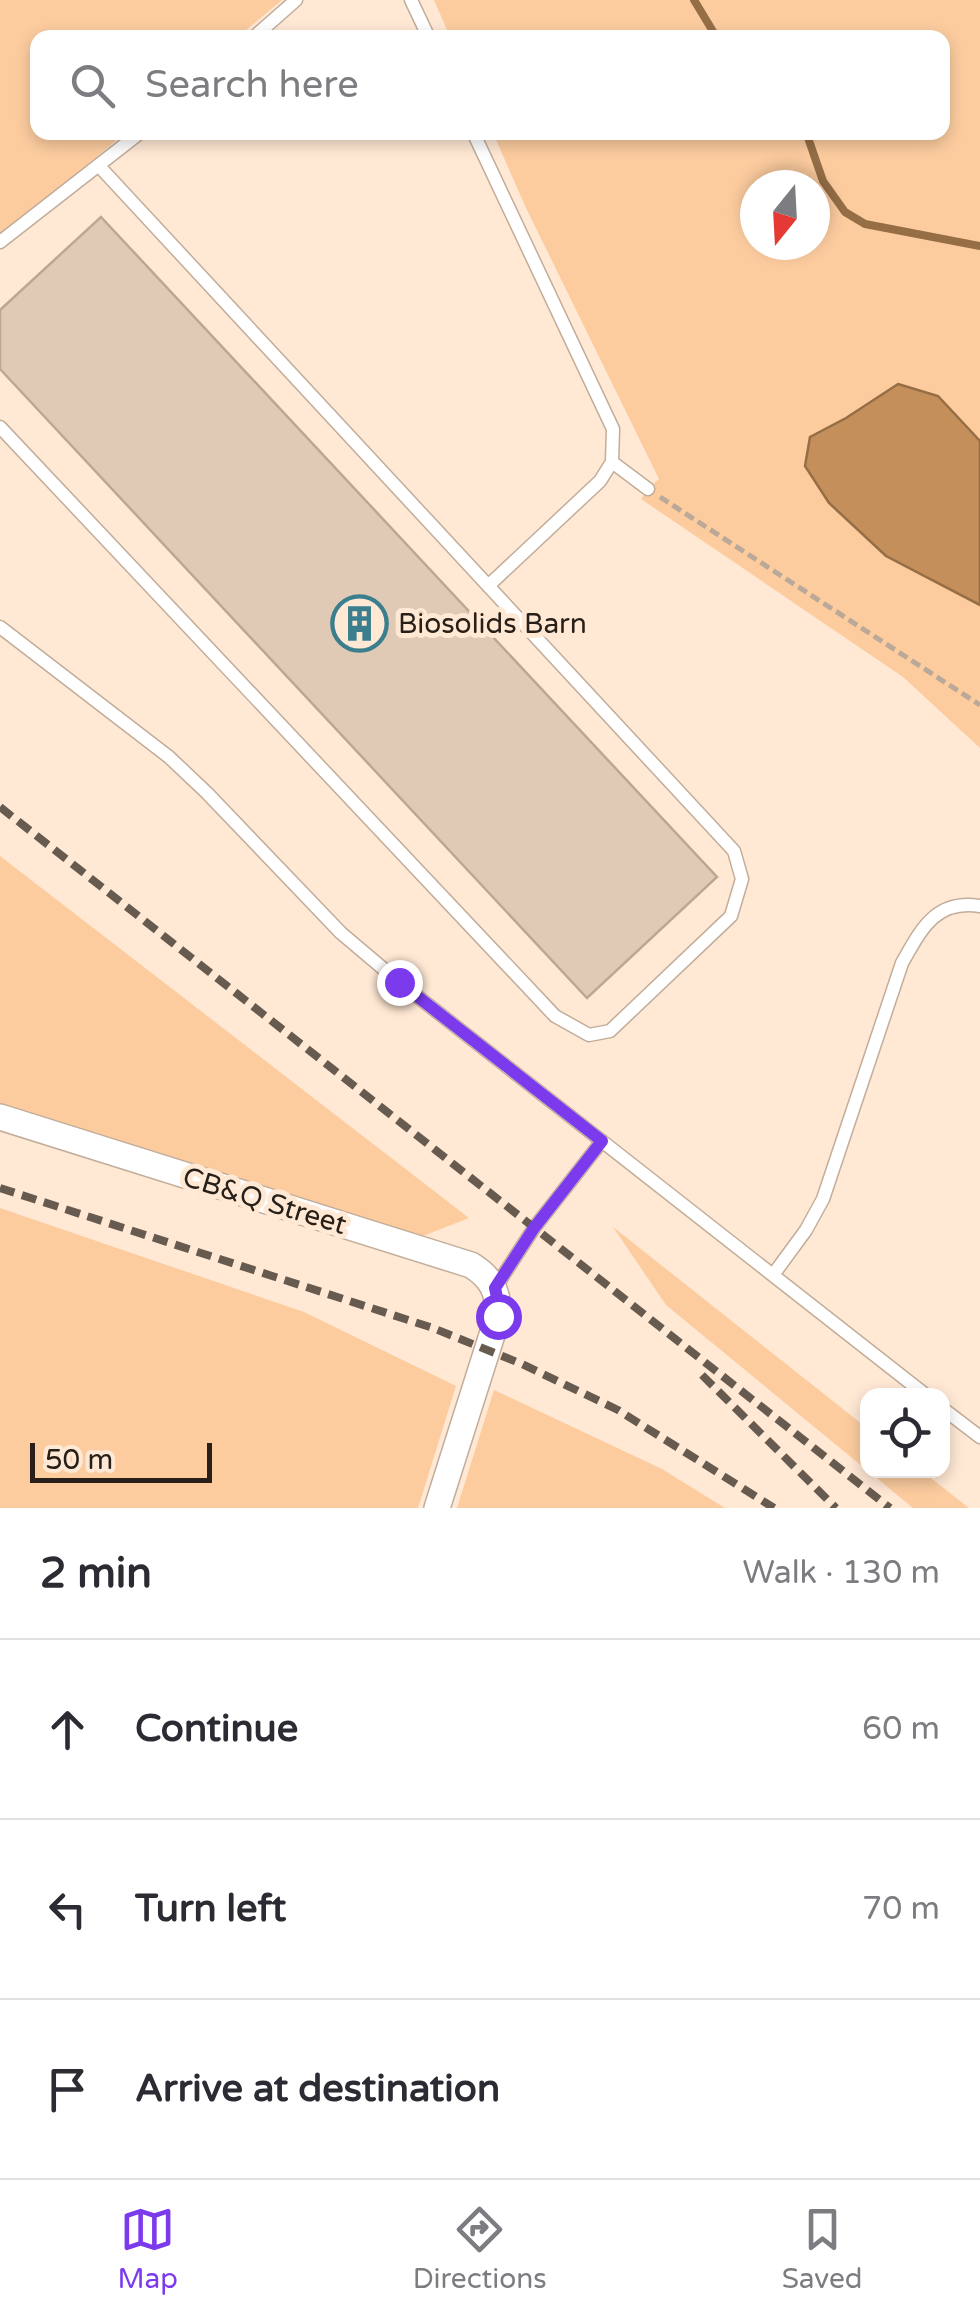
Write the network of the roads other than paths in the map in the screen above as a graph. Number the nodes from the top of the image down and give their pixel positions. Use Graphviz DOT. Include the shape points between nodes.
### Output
graph roads {
  1 [pos="296,0"];
  2 [pos="411,0"];
  3 [pos="262,30"];
  4 [pos="425,30"];
  5 [pos="131,140"];
  6 [pos="478,140"];
  7 [pos="98,166"];
  8 [pos="0,242"];
  9 [pos="0,427"];
  10 [pos="612,462"];
  11 [pos="648,488"];
  12 [pos="488,586"];
  13 [pos="0,626"];
  14 [pos="980,906"];
  15 [pos="0,1117"];
  16 [pos="602,1141"];
  17 [pos="773,1275"];
  18 [pos="495,1288"];
  19 [pos="917,1388"];
  20 [pos="950,1414"];
  21 [pos="980,1437"];
  22 [pos="437,1508"];
  1 -- 3 [label="lane"];
  2 -- 4 [label="lane"];
  5 -- 7 [label="lane"];
  6 -- 10 [label="lane" via="613,429"];
  7 -- 8 [label="lane"];
  7 -- 12 [label="lane"];
  9 -- 12 [label="lane" via="555,1016 588,1035 610,1031 732,916 742,879 734,851"];
  10 -- 11 [label="lane"];
  10 -- 12 [label="lane"];
  13 -- 16 [label="lane" via="168,757 341,933"];
  14 -- 17 [label="lane" via="940,911 902,963 823,1198"];
  15 -- 18 [label="street, CB&Q Street" via="470,1265"];
  16 -- 17 [label="lane"];
  16 -- 18 [label="lane"];
  17 -- 19 [label="lane"];
  18 -- 22 [label="street" via="498,1316"];
  20 -- 21 [label="lane"];
}
